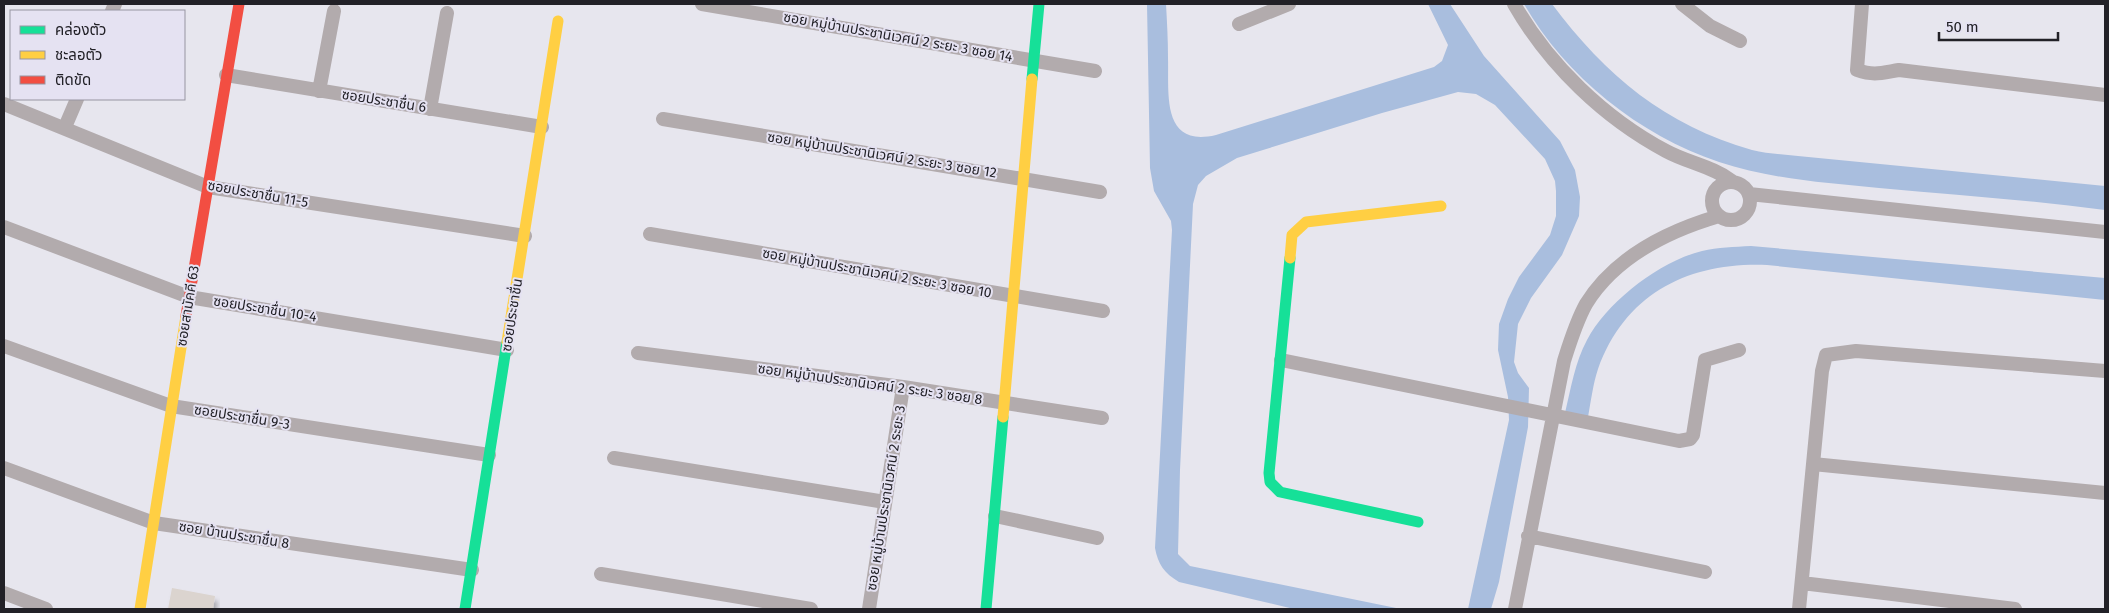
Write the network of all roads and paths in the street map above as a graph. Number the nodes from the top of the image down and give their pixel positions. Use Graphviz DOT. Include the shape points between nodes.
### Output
graph roads {
  1 [pos="238,4"];
  2 [pos="702,4"];
  3 [pos="1039,4"];
  4 [pos="1289,4"];
  5 [pos="1514,4"];
  6 [pos="1682,4"];
  7 [pos="1862,4"];
  8 [pos="334,11"];
  9 [pos="448,13"];
  10 [pos="558,21"];
  11 [pos="1239,24"];
  12 [pos="1740,41"];
  13 [pos="1034,60"];
  14 [pos="1095,71"];
  15 [pos="226,75"];
  16 [pos="319,91"];
  17 [pos="2105,95"];
  18 [pos="76,100"];
  19 [pos="4,104"];
  20 [pos="430,109"];
  21 [pos="663,119"];
  22 [pos="65,127"];
  23 [pos="542,127"];
  24 [pos="1024,179"];
  25 [pos="1732,181"];
  26 [pos="208,187"];
  27 [pos="1100,192"];
  28 [pos="1749,194"];
  29 [pos="1441,206"];
  30 [pos="1719,216"];
  31 [pos="4,227"];
  32 [pos="2105,232"];
  33 [pos="650,234"];
  34 [pos="525,236"];
  35 [pos="1014,296"];
  36 [pos="189,297"];
  37 [pos="1103,312"];
  38 [pos="4,346"];
  39 [pos="507,350"];
  40 [pos="1739,350"];
  41 [pos="638,353"];
  42 [pos="1281,360"];
  43 [pos="2105,370"];
  44 [pos="902,387"];
  45 [pos="1003,403"];
  46 [pos="171,406"];
  47 [pos="1553,415"];
  48 [pos="1102,418"];
  49 [pos="489,455"];
  50 [pos="614,458"];
  51 [pos="1813,464"];
  52 [pos="4,468"];
  53 [pos="2105,493"];
  54 [pos="885,502"];
  55 [pos="995,516"];
  56 [pos="1418,522"];
  57 [pos="154,523"];
  58 [pos="1528,536"];
  59 [pos="1097,538"];
  60 [pos="472,570"];
  61 [pos="1705,572"];
  62 [pos="602,574"];
  63 [pos="1802,583"];
  64 [pos="4,593"];
  65 [pos="46,609"];
  66 [pos="140,609"];
  67 [pos="465,609"];
  68 [pos="811,609"];
  69 [pos="869,609"];
  70 [pos="986,609"];
  71 [pos="1515,609"];
  72 [pos="1799,609"];
  73 [pos="2015,609"];
  1 -- 15 [label="street, ซอยสามัคคี 63"];
  2 -- 13 [label="street, ซอย หมู่บ้านประชานิเวศน์ 2 ระยะ 3 ซอย 14"];
  3 -- 13 [label="street"];
  4 -- 11 [label="street"];
  5 -- 25 [label="street" via="1536,37 1591,99 1638,135 1668,152 1717,170"];
  6 -- 12 [label="street" via="1710,26"];
  7 -- 17 [label="street" via="1857,70 1873,75 1898,70"];
  8 -- 16 [label="street"];
  9 -- 20 [label="street"];
  10 -- 23 [label="street, ซอยประชาชื่น"];
  13 -- 14 [label="street, ซอย หมู่บ้านประชานิเวศน์ 2 ระยะ 3 ซอย 14"];
  13 -- 24 [label="street"];
  15 -- 16 [label="street, ซอยประชาชื่น 6"];
  15 -- 26 [label="street, ซอยสามัคคี 63"];
  16 -- 20 [label="street, ซอยประชาชื่น 6"];
  18 -- 22 [label="street"];
  19 -- 22 [label="street, ซอยประชาชื่น 11-5"];
  20 -- 23 [label="street, ซอยประชาชื่น 6"];
  21 -- 24 [label="street, ซอย หมู่บ้านประชานิเวศน์ 2 ระยะ 3 ซอย 12"];
  22 -- 26 [label="street, ซอยประชาชื่น 11-5"];
  23 -- 34 [label="street, ซอยประชาชื่น"];
  24 -- 27 [label="street, ซอย หมู่บ้านประชานิเวศน์ 2 ระยะ 3 ซอย 12"];
  24 -- 35 [label="street"];
  25 -- 28 [label="street" via="1744,186"];
  25 -- 30 [label="street" via="1715,189 1713,208"];
  26 -- 34 [label="street, ซอยประชาชื่น 11-5"];
  26 -- 36 [label="street, ซอยสามัคคี 63"];
  28 -- 30 [label="street" via="1750,202 1744,215 1731,220"];
  28 -- 32 [label="street"];
  29 -- 42 [label="street" via="1306,222 1297,229 1290,243"];
  30 -- 47 [label="street" via="1673,231 1652,242 1598,288 1575,326"];
  31 -- 36 [label="street, ซอยประชาชื่น 10-4"];
  33 -- 35 [label="street, ซอย หมู่บ้านประชานิเวศน์ 2 ระยะ 3 ซอย 10"];
  34 -- 39 [label="street, ซอยประชาชื่น"];
  35 -- 37 [label="street, ซอย หมู่บ้านประชานิเวศน์ 2 ระยะ 3 ซอย 10"];
  35 -- 45 [label="street"];
  36 -- 39 [label="street, ซอยประชาชื่น 10-4"];
  36 -- 46 [label="street, ซอยสามัคคี 63"];
  38 -- 46 [label="street, ซอยประชาชื่น 9-3"];
  39 -- 49 [label="street, ซอยประชาชื่น"];
  40 -- 47 [label="street" via="1705,360 1693,434 1686,440"];
  41 -- 44 [label="street, ซอย หมู่บ้านประชานิเวศน์ 2 ระยะ 3 ซอย 8"];
  42 -- 47 [label="street"];
  42 -- 56 [label="street" via="1269,473 1274,488 1280,492"];
  43 -- 51 [label="street" via="1856,351 1826,355"];
  44 -- 45 [label="street, ซอย หมู่บ้านประชานิเวศน์ 2 ระยะ 3 ซอย 8"];
  44 -- 54 [label="street, ซอย หมู่บ้านประชานิเวศน์ 2 ระยะ 3"];
  45 -- 48 [label="street, ซอย หมู่บ้านประชานิเวศน์ 2 ระยะ 3 ซอย 8"];
  45 -- 55 [label="street"];
  46 -- 49 [label="street, ซอยประชาชื่น 9-3"];
  46 -- 57 [label="street, ซอยสามัคคี 63"];
  47 -- 58 [label="street"];
  49 -- 60 [label="street, ซอยประชาชื่น"];
  50 -- 54 [label="street"];
  51 -- 53 [label="street"];
  51 -- 63 [label="street"];
  52 -- 57 [label="street, ซอย บ้านประชาชื่น 8"];
  54 -- 69 [label="street, ซอย หมู่บ้านประชานิเวศน์ 2 ระยะ 3"];
  55 -- 59 [label="street"];
  55 -- 70 [label="street"];
  57 -- 60 [label="street, ซอย บ้านประชาชื่น 8"];
  57 -- 66 [label="street, ซอยสามัคคี 63"];
  58 -- 61 [label="street"];
  58 -- 71 [label="street"];
  60 -- 67 [label="street, ซอยประชาชื่น"];
  62 -- 68 [label="street"];
  63 -- 72 [label="street"];
  63 -- 73 [label="street"];
  64 -- 65 [label="street"];
}
